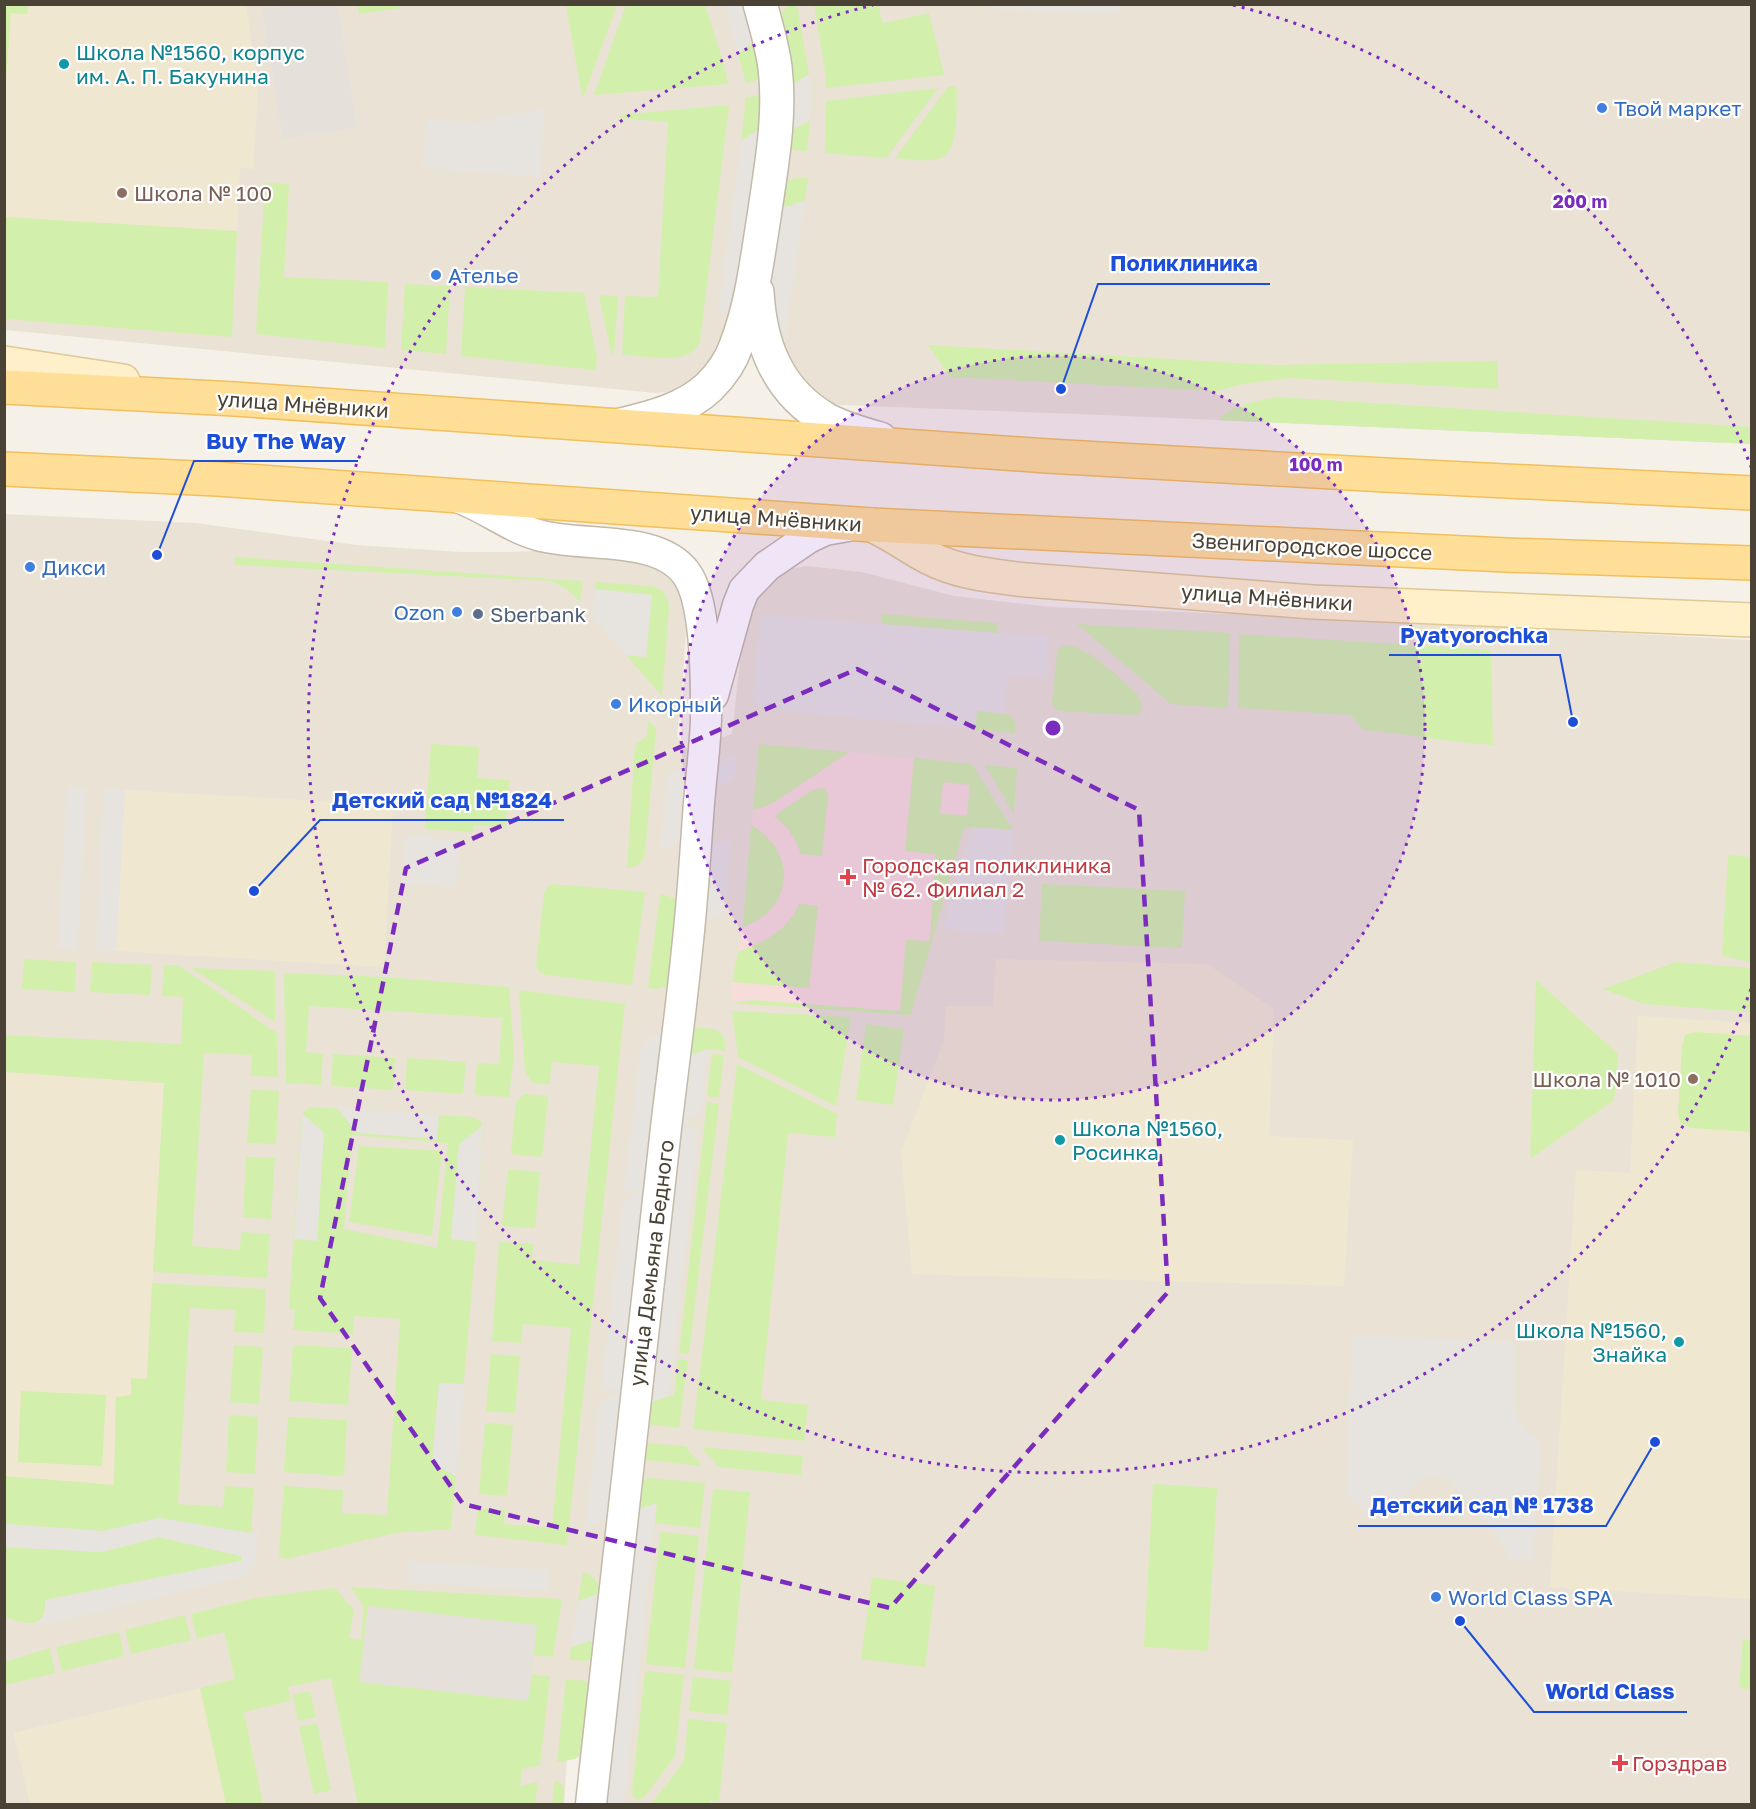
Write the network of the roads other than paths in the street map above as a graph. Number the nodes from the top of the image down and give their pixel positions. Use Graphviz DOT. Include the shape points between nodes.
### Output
graph roads {
  1 [pos="760,4"];
  2 [pos="756,272"];
  3 [pos="4,363"];
  4 [pos="4,387"];
  5 [pos="235,399"];
  6 [pos="617,426"];
  7 [pos="928,449"];
  8 [pos="4,469"];
  9 [pos="1752,493"];
  10 [pos="455,497"];
  11 [pos="868,524"];
  12 [pos="1752,563"];
  13 [pos="1752,620"];
  14 [pos="706,721"];
  15 [pos="591,1804"];
  1 -- 2 [label="street" via="775,68 776,124"];
  2 -- 6 [label="street" via="736,347 708,388 675,408"];
  2 -- 7 [label="street" via="763,336 789,390 806,406 853,431"];
  3 -- 5 [label="main road"];
  4 -- 5 [label="main road, улица Мнёвники"];
  5 -- 6 [label="main road, улица Мнёвники"];
  6 -- 7 [label="main road, улица Мнёвники"];
  7 -- 9 [label="main road, улица Мнёвники"];
  8 -- 10 [label="main road, улица Мнёвники"];
  10 -- 11 [label="main road, улица Мнёвники"];
  10 -- 14 [label="street, улица Демьяна Бедного" via="539,536 648,549 674,560 686,571 700,604"];
  11 -- 12 [label="main road, Звенигородское шоссе"];
  11 -- 13 [label="main road, улица Мнёвники" via="949,566 1026,580 1313,602"];
  11 -- 14 [label="street, улица Демьяна Бедного" via="834,528 808,538 767,566 744,590"];
  14 -- 15 [label="street, улица Демьяна Бедного" via="687,951"];
}
